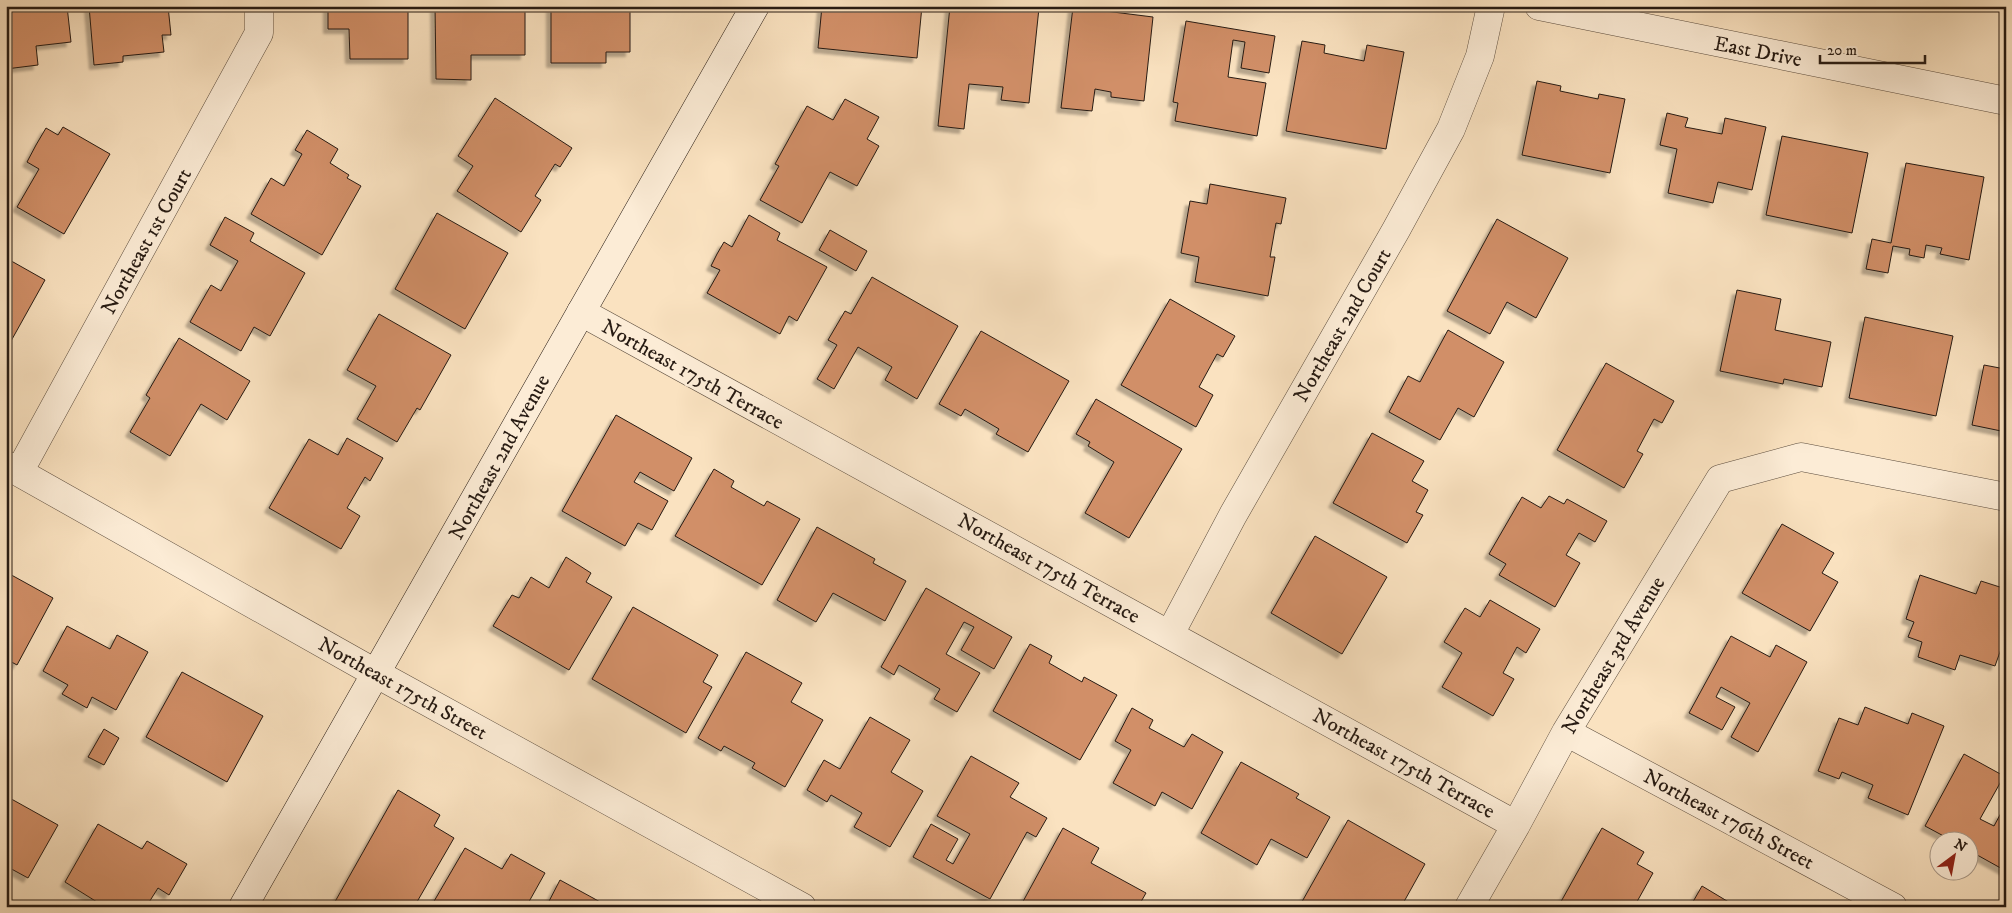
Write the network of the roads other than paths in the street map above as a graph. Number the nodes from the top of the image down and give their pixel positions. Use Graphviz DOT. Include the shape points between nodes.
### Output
graph roads {
  1 [pos="260,6"];
  2 [pos="755,6"];
  3 [pos="1492,6"];
  4 [pos="1539,6"];
  5 [pos="2006,101"];
  6 [pos="581,312"];
  7 [pos="12,468"];
  8 [pos="2006,497"];
  9 [pos="1170,634"];
  10 [pos="377,674"];
  11 [pos="1566,732"];
  12 [pos="1516,825"];
  13 [pos="243,907"];
  14 [pos="802,907"];
  15 [pos="1469,907"];
  16 [pos="1892,907"];
  1 -- 7 [label="street, Northeast 1st Court" via="260,34"];
  2 -- 6 [label="street, Northeast 2nd Avenue"];
  3 -- 9 [label="street, Northeast 2nd Court" via="1480,56 1450,128"];
  4 -- 5 [label="street, East Drive"];
  6 -- 9 [label="street, Northeast 175th Terrace"];
  6 -- 10 [label="street, Northeast 2nd Avenue"];
  7 -- 10 [label="street, Northeast 175th Street"];
  8 -- 11 [label="street, Northeast 3rd Avenue" via="1801,457 1720,479"];
  9 -- 12 [label="street, Northeast 175th Terrace"];
  10 -- 13 [label="street, Northeast 2nd Avenue"];
  10 -- 14 [label="street, Northeast 175th Street"];
  11 -- 12 [label="street, Northeast 3rd Avenue"];
  11 -- 16 [label="street, Northeast 176th Street"];
  12 -- 15 [label="street, Northeast 3rd Avenue"];
}
